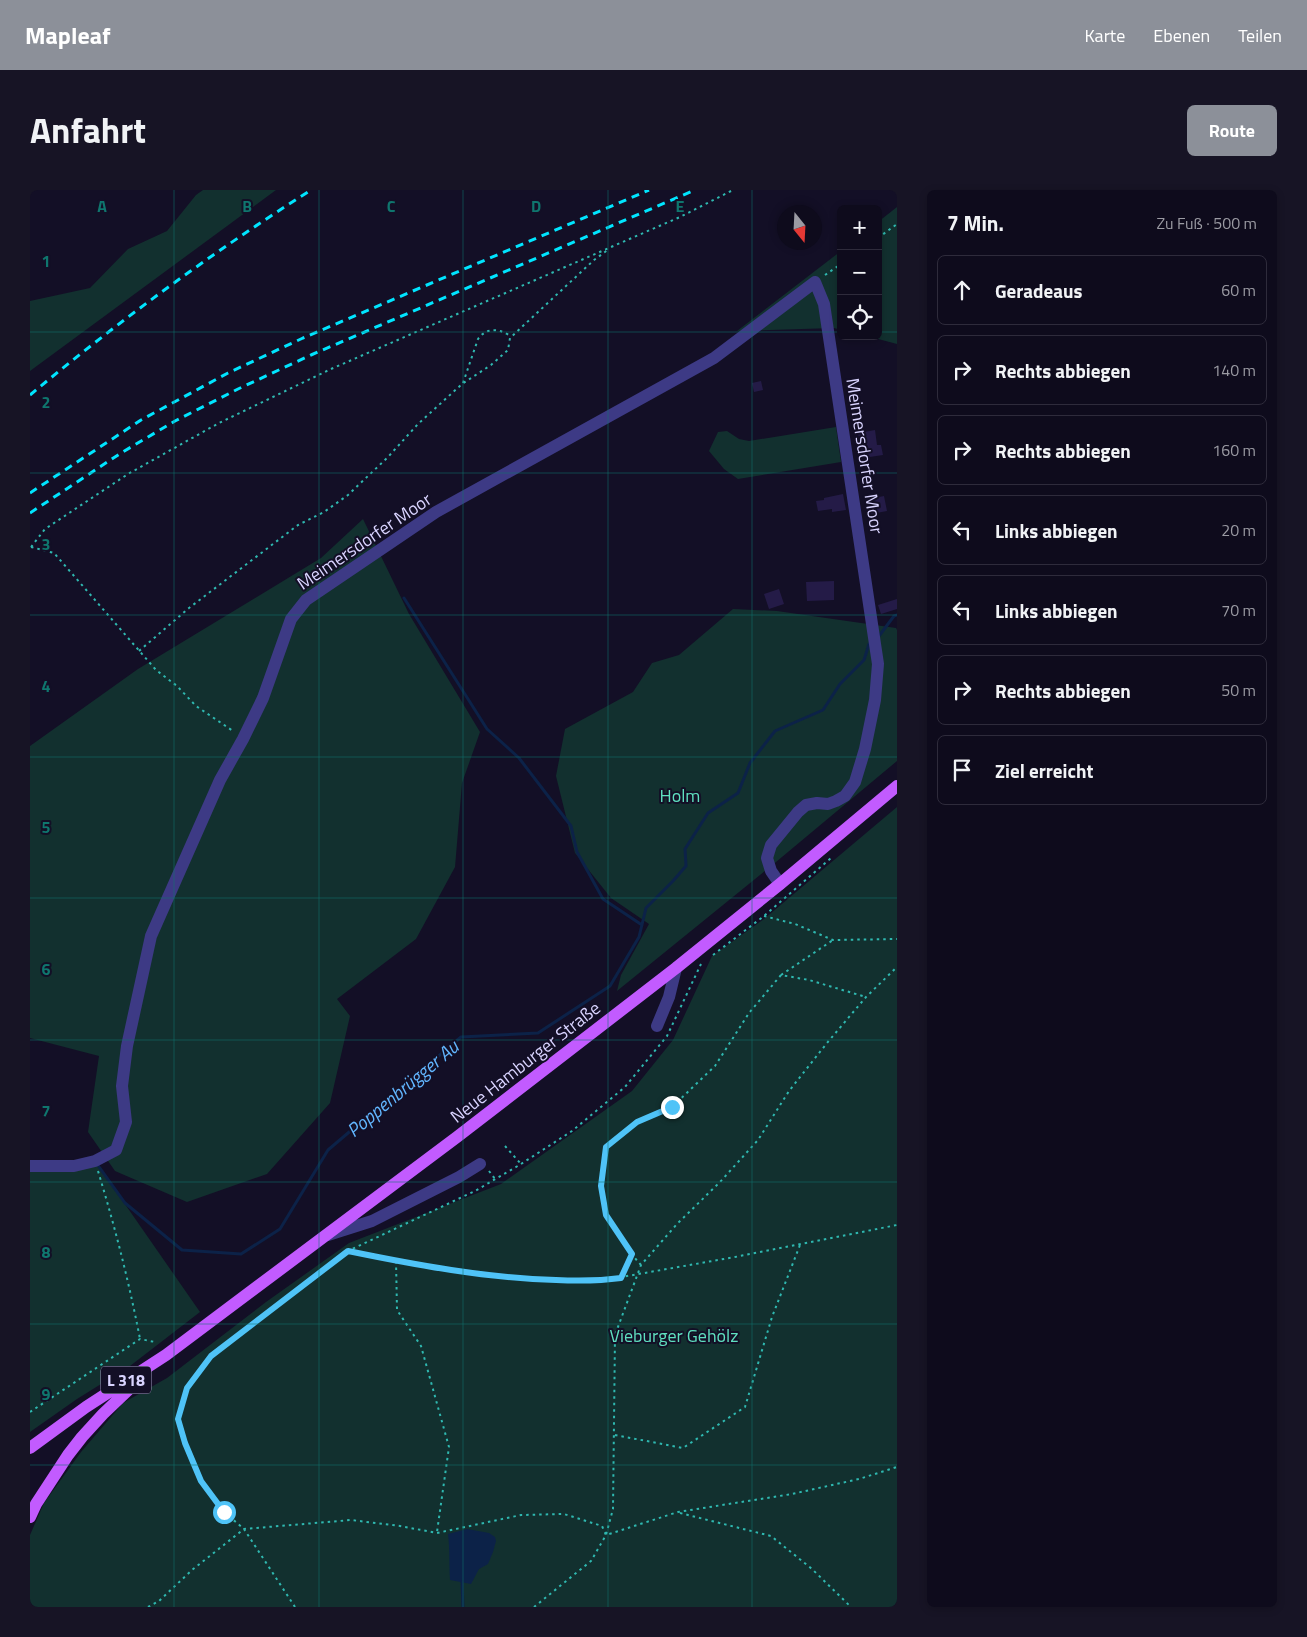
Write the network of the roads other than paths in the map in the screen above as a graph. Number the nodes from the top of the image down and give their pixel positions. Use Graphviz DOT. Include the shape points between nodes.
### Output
graph roads {
  1 [pos="897,786"];
  2 [pos="780,884"];
  3 [pos="676,968"];
  4 [pos="657,1026"];
  5 [pos="480,1164"];
  6 [pos="30,1166"];
  7 [pos="325,1236"];
  8 [pos="166,1355"];
  9 [pos="30,1448"];
  10 [pos="33,1506"];
  11 [pos="30,1517"];
  1 -- 2 [label="main road, Neue Hamburger Straße / L 318"];
  2 -- 3 [label="main road, Neue Hamburger Straße / L 318"];
  2 -- 6 [label="street, Meimersdorfer Moor" via="767,858 771,845 806,805 836,801 845,796 855,782 875,700 878,664 824,304 815,282 714,358 436,512 306,600 291,619 263,698 220,780 151,936 126,1054 122,1086 126,1122 116,1150 95,1161 74,1166"];
  3 -- 4 [label="street"];
  3 -- 7 [label="main road, Neue Hamburger Straße / L 318"];
  5 -- 7 [label="street" via="372,1221"];
  7 -- 8 [label="main road, Neue Hamburger Straße / L 318"];
  8 -- 9 [label="main road, L 318"];
  8 -- 10 [label="main road" via="82,1437"];
  10 -- 11 [label="main road"];
}
